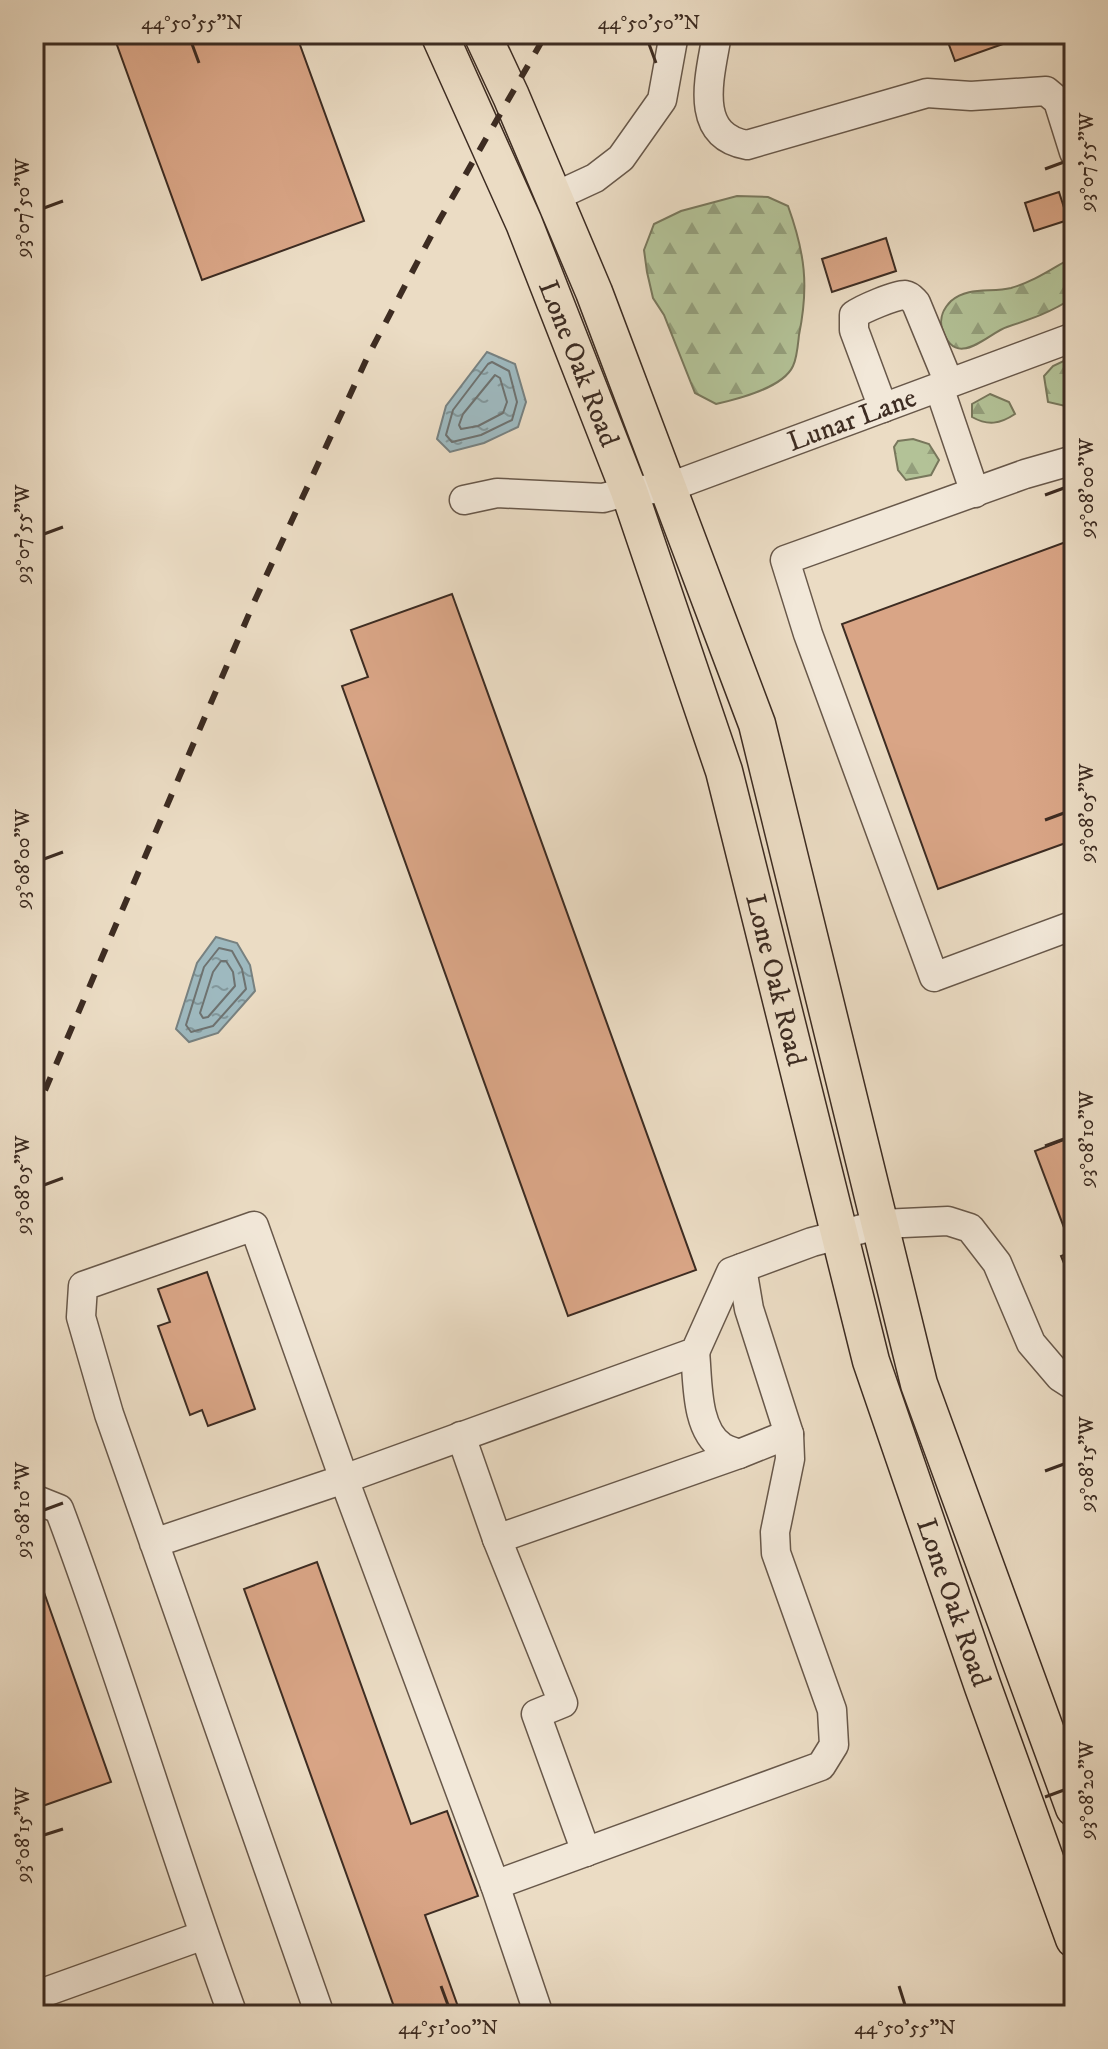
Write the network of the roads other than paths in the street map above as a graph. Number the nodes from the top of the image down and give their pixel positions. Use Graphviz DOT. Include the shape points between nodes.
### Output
graph roads {
  1 [pos="439,34"];
  2 [pos="482,34"];
  3 [pos="674,34"];
  4 [pos="717,34"];
  5 [pos="1074,152"];
  6 [pos="554,197"];
  7 [pos="1074,337"];
  8 [pos="944,385"];
  9 [pos="883,408"];
  10 [pos="1074,460"];
  11 [pos="667,488"];
  12 [pos="629,491"];
  13 [pos="975,493"];
  14 [pos="464,500"];
  15 [pos="1074,925"];
  16 [pos="881,1224"];
  17 [pos="840,1234"];
  18 [pos="742,1268"];
  19 [pos="695,1352"];
  20 [pos="1074,1386"];
  21 [pos="789,1434"];
  22 [pos="461,1436"];
  23 [pos="739,1454"];
  24 [pos="344,1479"];
  25 [pos="34,1499"];
  26 [pos="497,1539"];
  27 [pos="154,1543"];
  28 [pos="1074,1808"];
  29 [pos="586,1852"];
  30 [pos="495,1885"];
  31 [pos="204,1935"];
  32 [pos="1074,1939"];
  33 [pos="34,1996"];
  34 [pos="233,2015"];
  35 [pos="320,2015"];
  36 [pos="539,2015"];
  1 -- 12 [label="main road, Lone Oak Road" via="524,223"];
  2 -- 6 [label="main road, Lone Oak Road"];
  3 -- 6 [label="street" via="662,100 621,158 595,178"];
  4 -- 5 [label="street" via="708,106 716,127 733,142 747,145 927,93 1046,91 1058,101"];
  6 -- 11 [label="main road, Lone Oak Road"];
  7 -- 8 [label="street, Lunar Lane"];
  8 -- 9 [label="street, Lunar Lane"];
  8 -- 9 [label="street" via="912,298 906,295 860,311 852,322"];
  8 -- 13 [label="street"];
  9 -- 11 [label="street, Lunar Lane"];
  10 -- 13 [label="street"];
  11 -- 12 [label="street, Lunar Lane"];
  11 -- 16 [label="main road, Lone Oak Road" via="757,724"];
  12 -- 14 [label="street, Lunar Lane" via="603,498 497,493"];
  12 -- 17 [label="main road, Lone Oak Road" via="724,771"];
  13 -- 15 [label="street" via="785,560 934,977"];
  16 -- 17 [label="street"];
  16 -- 20 [label="street" via="948,1221 970,1228 997,1263 1031,1343"];
  16 -- 28 [label="main road, Lone Oak Road" via="919,1384"];
  17 -- 18 [label="street"];
  17 -- 32 [label="main road, Lone Oak Road" via="871,1361"];
  18 -- 19 [label="street" via="731,1272"];
  18 -- 21 [label="street" via="749,1309"];
  19 -- 22 [label="street"];
  19 -- 23 [label="street" via="709,1434 721,1447"];
  21 -- 23 [label="street"];
  21 -- 29 [label="street" via="776,1553 832,1710 834,1745 821,1766"];
  22 -- 24 [label="street"];
  22 -- 26 [label="street"];
  23 -- 26 [label="street"];
  24 -- 27 [label="street"];
  24 -- 27 [label="street" via="254,1226 83,1286 81,1317"];
  24 -- 30 [label="street"];
  25 -- 31 [label="street" via="59,1509"];
  26 -- 29 [label="street" via="563,1703 536,1714"];
  27 -- 35 [label="street"];
  29 -- 30 [label="street"];
  30 -- 36 [label="street"];
  31 -- 33 [label="street"];
  31 -- 34 [label="street"];
}
